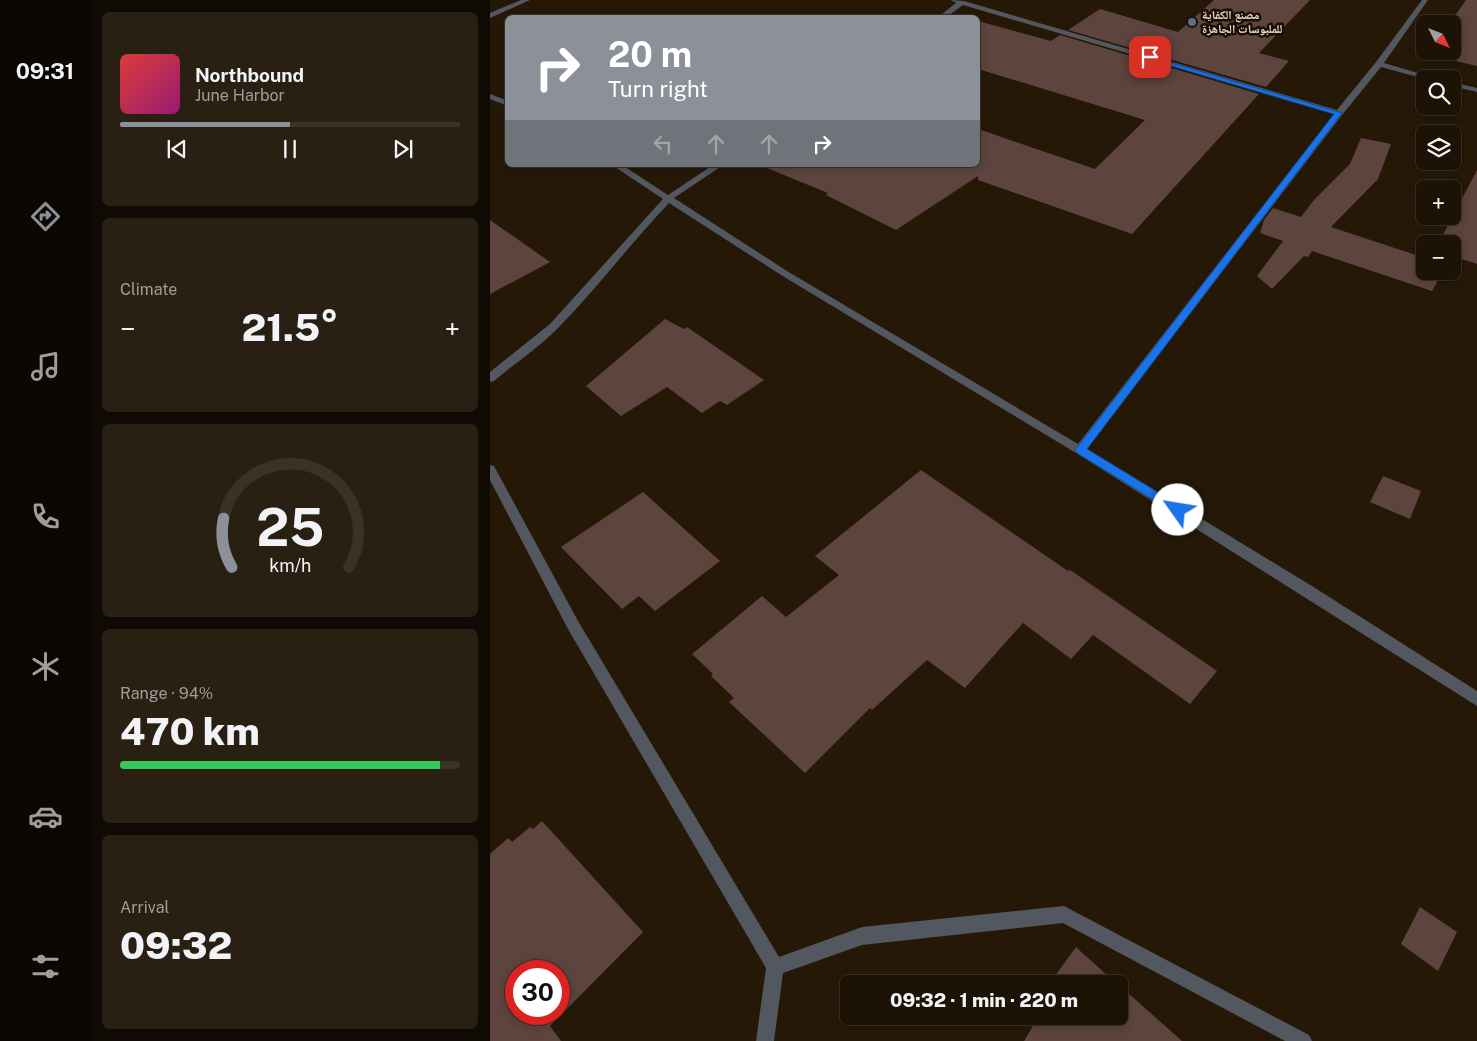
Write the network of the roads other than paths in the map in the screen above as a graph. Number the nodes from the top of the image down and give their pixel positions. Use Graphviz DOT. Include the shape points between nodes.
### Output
graph roads {
  1 [pos="526,0"];
  2 [pos="954,0"];
  3 [pos="990,0"];
  4 [pos="1425,0"];
  5 [pos="962,2"];
  6 [pos="980,7"];
  7 [pos="944,15"];
  8 [pos="490,16"];
  9 [pos="1379,64"];
  10 [pos="1416,74"];
  11 [pos="1461,86"];
  12 [pos="1477,90"];
  13 [pos="490,96"];
  14 [pos="505,103"];
  15 [pos="1339,113"];
  16 [pos="619,167"];
  17 [pos="716,167"];
  18 [pos="669,198"];
  19 [pos="490,378"];
  20 [pos="1080,450"];
  21 [pos="490,469"];
  22 [pos="1477,699"];
  23 [pos="775,967"];
  24 [pos="765,1041"];
  25 [pos="1303,1041"];
  1 -- 8 [label="street"];
  2 -- 5 [label="street"];
  3 -- 6 [label="street"];
  4 -- 9 [label="street"];
  5 -- 6 [label="street"];
  5 -- 7 [label="street"];
  6 -- 15 [label="street"];
  9 -- 10 [label="street"];
  9 -- 15 [label="street"];
  11 -- 12 [label="street"];
  13 -- 14 [label="street"];
  15 -- 20 [label="street"];
  16 -- 18 [label="street"];
  17 -- 18 [label="street"];
  18 -- 19 [label="street" via="554,326"];
  18 -- 20 [label="street" via="784,273"];
  20 -- 22 [label="street" via="1308,590"];
  21 -- 23 [label="street" via="573,625"];
  23 -- 24 [label="street"];
  23 -- 25 [label="street" via="862,936 1064,914"];
}
